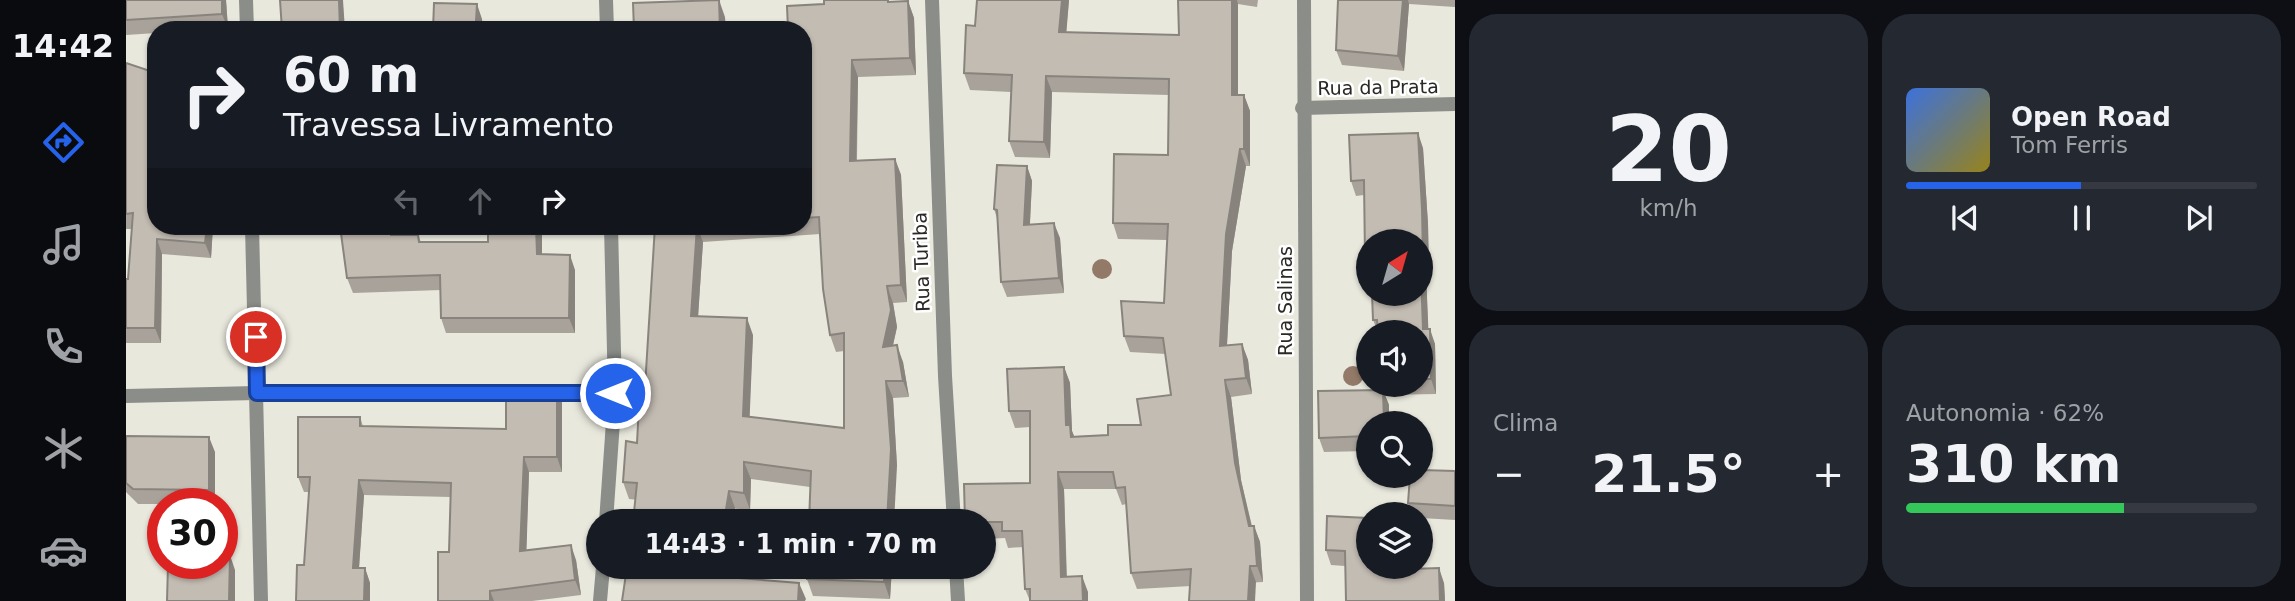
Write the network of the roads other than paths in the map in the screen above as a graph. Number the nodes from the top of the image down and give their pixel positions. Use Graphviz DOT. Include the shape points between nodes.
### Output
graph roads {
  1 [pos="246,0"];
  2 [pos="606,0"];
  3 [pos="932,0"];
  4 [pos="1304,0"];
  5 [pos="247,21"];
  6 [pos="607,21"];
  7 [pos="1455,104"];
  8 [pos="1302,108"];
  9 [pos="253,235"];
  10 [pos="611,235"];
  11 [pos="257,393"];
  12 [pos="615,393"];
  13 [pos="126,396"];
  14 [pos="607,509"];
  15 [pos="953,509"];
  16 [pos="602,579"];
  17 [pos="957,579"];
  18 [pos="261,601"];
  19 [pos="600,601"];
  20 [pos="958,601"];
  21 [pos="1307,601"];
  1 -- 5 [label="street"];
  2 -- 6 [label="street"];
  3 -- 15 [label="street, Rua Turiba"];
  4 -- 8 [label="street, Rua Salinas"];
  7 -- 8 [label="street, Rua da Prata"];
  8 -- 21 [label="street, Rua Salinas"];
  9 -- 11 [label="street"];
  10 -- 12 [label="street"];
  11 -- 12 [label="street"];
  11 -- 13 [label="street"];
  11 -- 18 [label="street"];
  12 -- 14 [label="street"];
  16 -- 19 [label="street"];
  17 -- 20 [label="street"];
}
